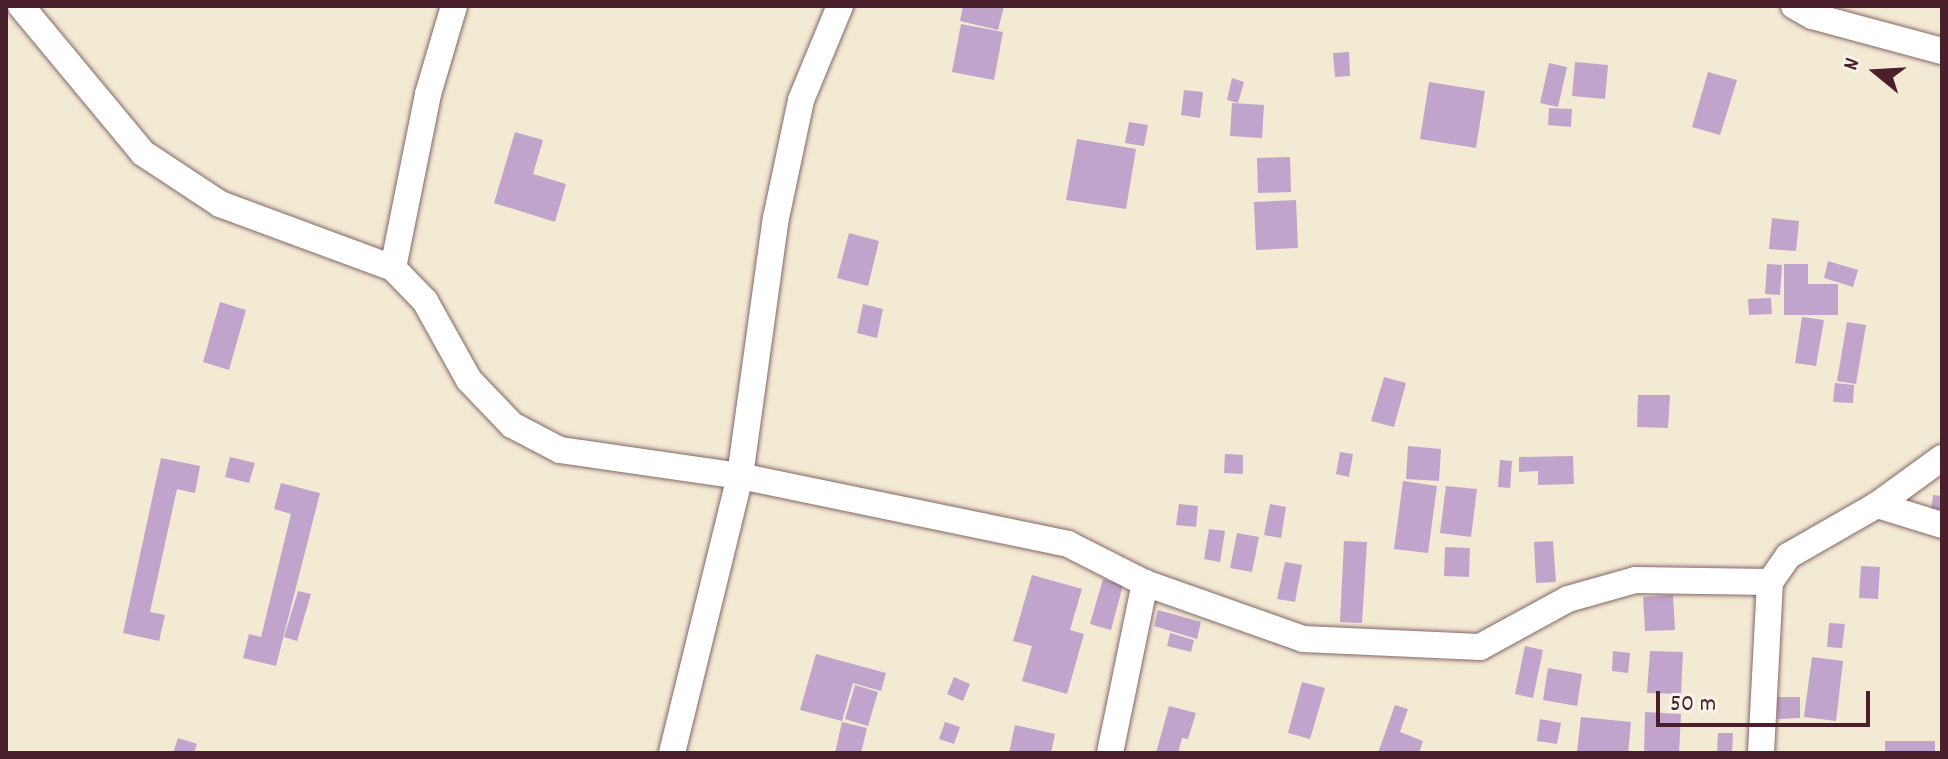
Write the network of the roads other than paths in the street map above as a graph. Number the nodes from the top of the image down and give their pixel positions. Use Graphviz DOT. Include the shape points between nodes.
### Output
graph roads {
  1 [pos="21,6"];
  2 [pos="454,6"];
  3 [pos="840,6"];
  4 [pos="1794,6"];
  5 [pos="1942,51"];
  6 [pos="393,268"];
  7 [pos="1942,458"];
  8 [pos="740,476"];
  9 [pos="1877,505"];
  10 [pos="1942,525"];
  11 [pos="1770,582"];
  12 [pos="1145,583"];
  13 [pos="672,753"];
  14 [pos="1110,753"];
  15 [pos="1761,753"];
  1 -- 6 [label="street" via="143,153 220,204"];
  2 -- 6 [label="street" via="428,94"];
  3 -- 8 [label="street" via="801,100 776,218"];
  4 -- 5 [label="street" via="1812,16"];
  6 -- 8 [label="street" via="425,301 469,380 512,425 560,450"];
  7 -- 9 [label="street"];
  8 -- 12 [label="street" via="1068,544"];
  8 -- 13 [label="street"];
  9 -- 10 [label="street"];
  9 -- 11 [label="street" via="1788,556"];
  11 -- 12 [label="street" via="1635,580 1568,599 1480,647 1303,639"];
  11 -- 15 [label="street"];
  12 -- 14 [label="street"];
}
